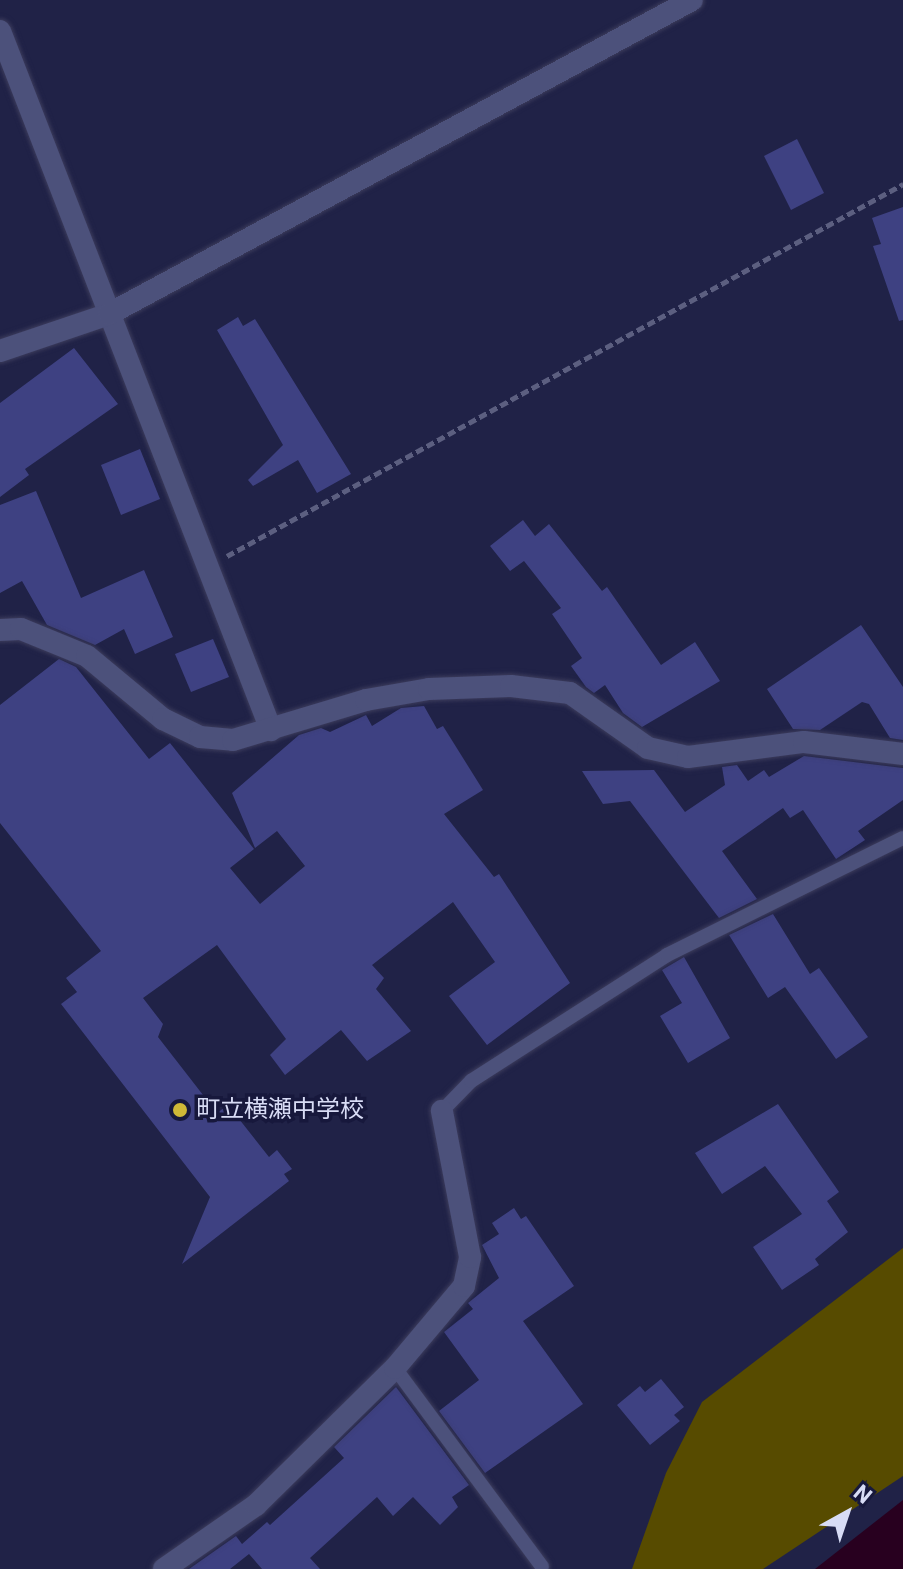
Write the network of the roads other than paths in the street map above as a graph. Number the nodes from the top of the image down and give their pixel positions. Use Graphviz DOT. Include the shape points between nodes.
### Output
graph roads {
  1 [pos="692,0"];
  2 [pos="0,31"];
  3 [pos="109,314"];
  4 [pos="0,351"];
  5 [pos="0,630"];
  6 [pos="271,730"];
  7 [pos="903,754"];
  8 [pos="903,838"];
  9 [pos="442,1111"];
  10 [pos="395,1368"];
  11 [pos="542,1567"];
  12 [pos="164,1569"];
  1 -- 3 [label="street"];
  2 -- 3 [label="street"];
  3 -- 4 [label="street"];
  3 -- 6 [label="street"];
  5 -- 6 [label="street" via="21,629 87,656 163,719 200,737 233,740"];
  6 -- 7 [label="street" via="366,700 429,689 511,686 570,693 648,748 688,757 804,742"];
  8 -- 9 [label="lane" via="667,955 471,1081"];
  9 -- 10 [label="street" via="470,1257 464,1286"];
  10 -- 11 [label="lane"];
  10 -- 12 [label="street" via="256,1505"];
}
